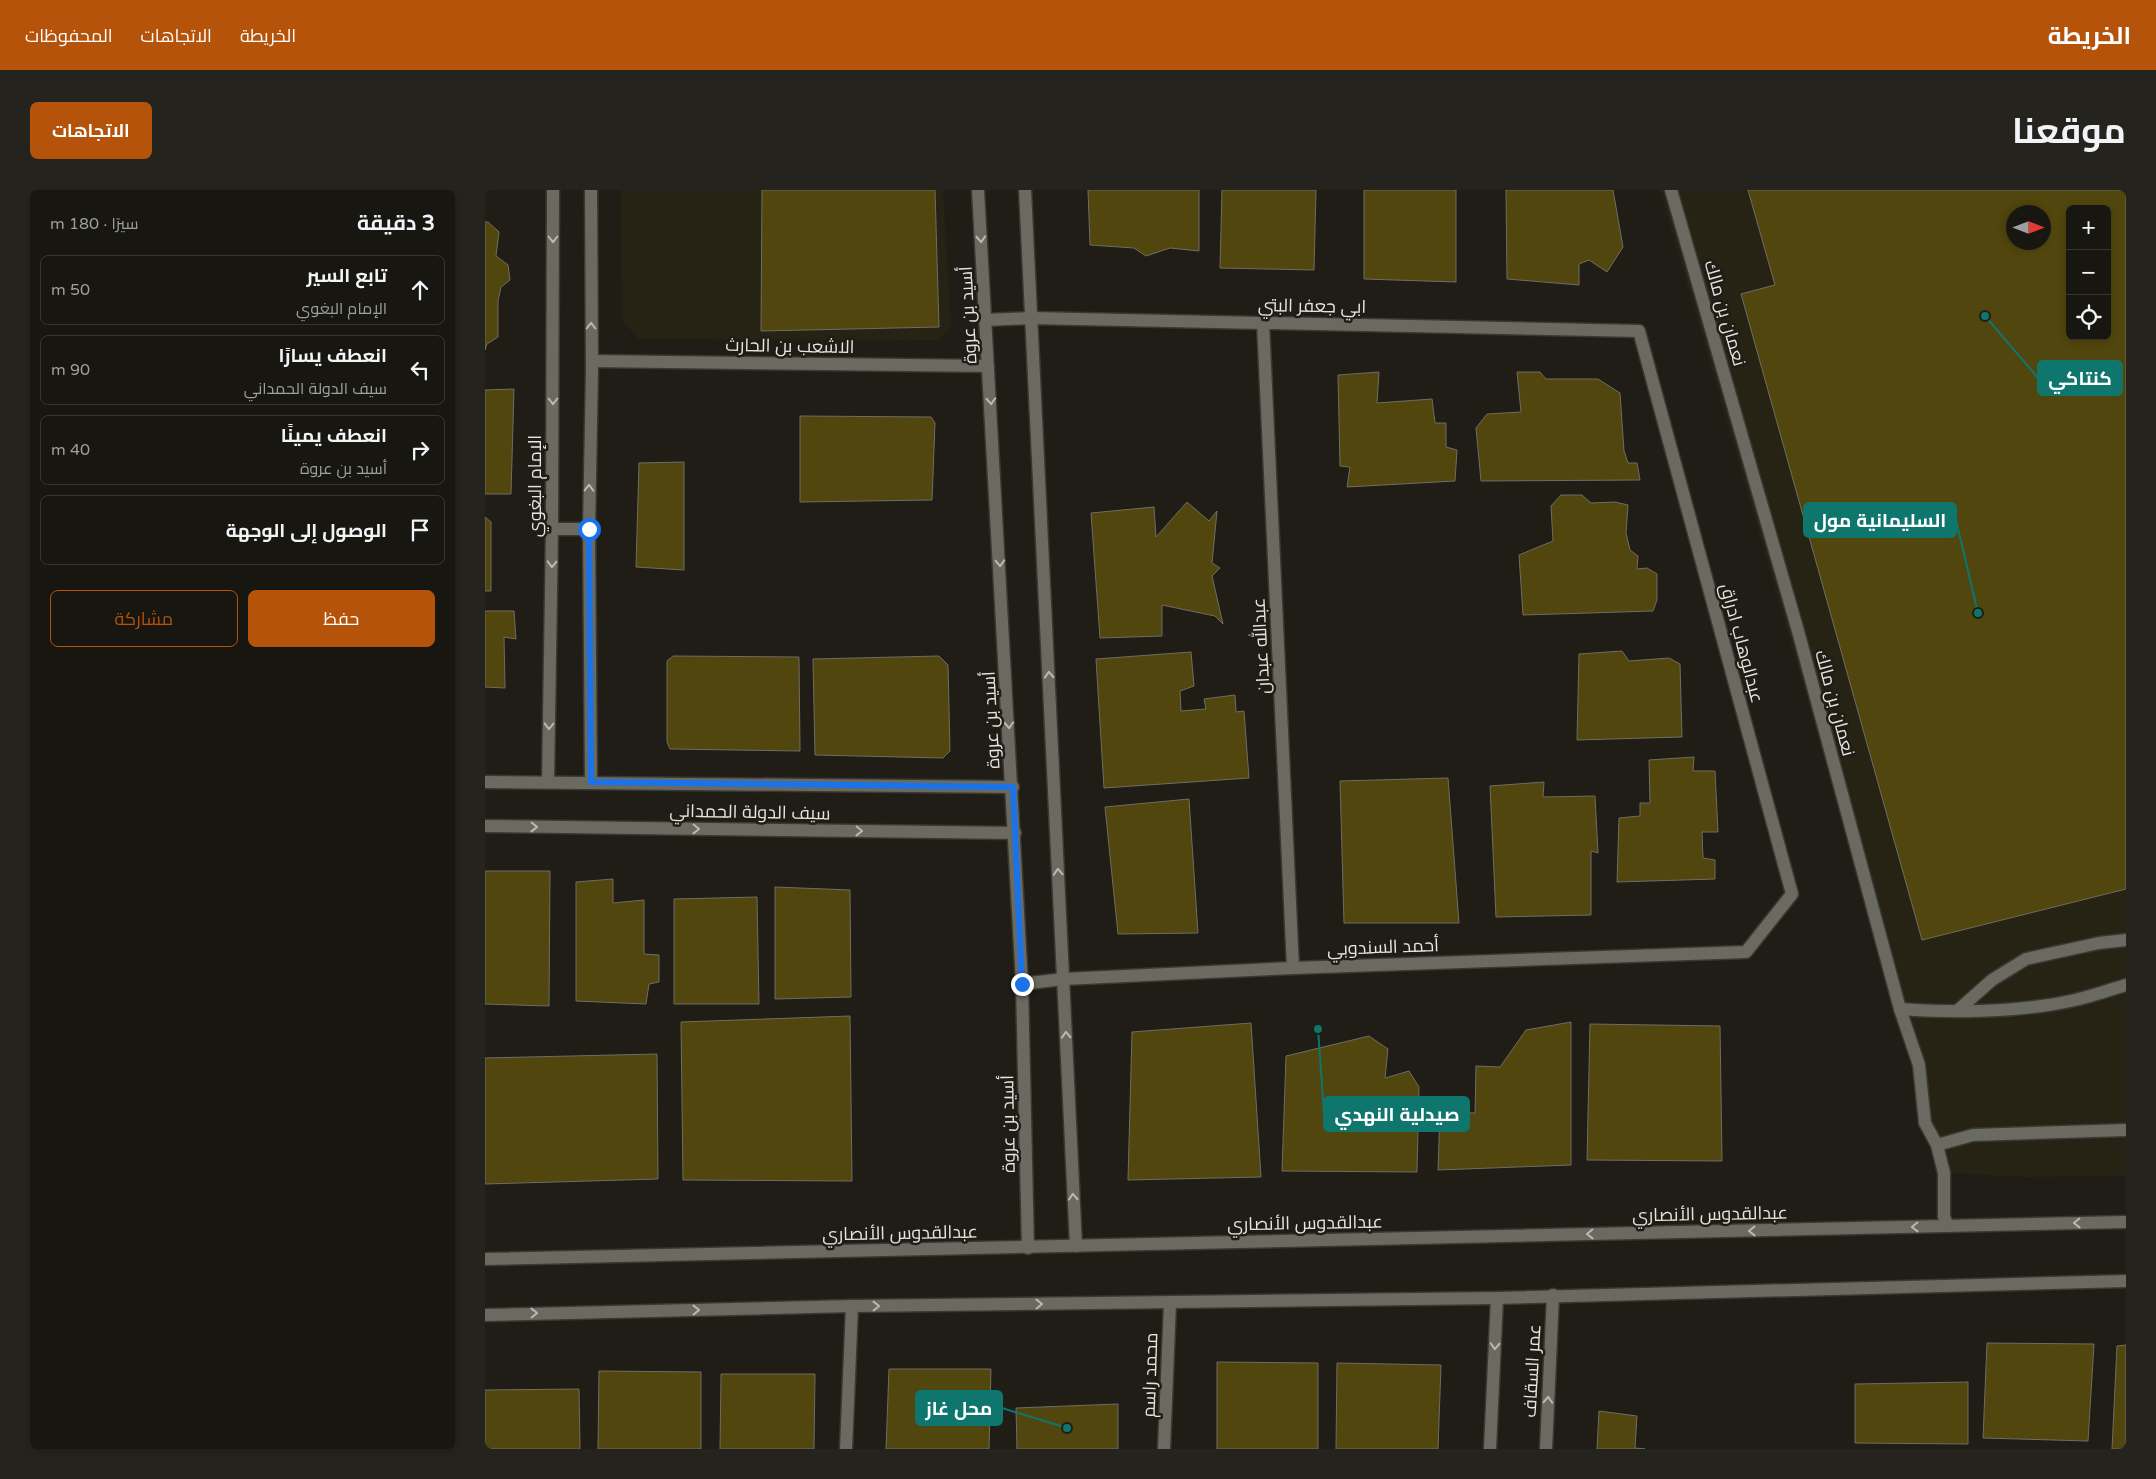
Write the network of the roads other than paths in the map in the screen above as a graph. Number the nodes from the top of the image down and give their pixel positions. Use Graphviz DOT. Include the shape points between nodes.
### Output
graph roads {
  1 [pos="553,190"];
  2 [pos="591,190"];
  3 [pos="979,190"];
  4 [pos="1025,190"];
  5 [pos="1671,190"];
  6 [pos="1032,318"];
  7 [pos="986,320"];
  8 [pos="1263,323"];
  9 [pos="1639,330"];
  10 [pos="591,361"];
  11 [pos="988,366"];
  12 [pos="552,529"];
  13 [pos="589,529"];
  14 [pos="485,782"];
  15 [pos="548,782"];
  16 [pos="591,782"];
  17 [pos="1013,787"];
  18 [pos="485,826"];
  19 [pos="1015,833"];
  20 [pos="2126,940"];
  21 [pos="1746,952"];
  22 [pos="1293,968"];
  23 [pos="1063,980"];
  24 [pos="1022,984"];
  25 [pos="2126,985"];
  26 [pos="1900,1009"];
  27 [pos="1957,1011"];
  28 [pos="2126,1130"];
  29 [pos="1937,1145"];
  30 [pos="2126,1222"];
  31 [pos="1948,1226"];
  32 [pos="1076,1246"];
  33 [pos="1028,1248"];
  34 [pos="485,1259"];
  35 [pos="2126,1281"];
  36 [pos="1553,1296"];
  37 [pos="1497,1298"];
  38 [pos="1170,1303"];
  39 [pos="852,1306"];
  40 [pos="485,1314"];
  41 [pos="846,1449"];
  42 [pos="1164,1449"];
  43 [pos="1489,1449"];
  44 [pos="1546,1449"];
  1 -- 12 [label="street, الإمام البغوي, one-way"];
  10 -- 2 [label="street, one-way"];
  3 -- 7 [label="street, أسيد بن عروة, one-way"];
  4 -- 6 [label="street"];
  5 -- 26 [label="street, نعمان بن مالك" via="1798,631"];
  6 -- 7 [label="street, ابي جعفر البتي"];
  6 -- 8 [label="street, ابي جعفر البتي"];
  23 -- 6 [label="street, one-way"];
  7 -- 11 [label="street, أسيد بن عروة"];
  8 -- 9 [label="street, ابي جعفر البتي"];
  8 -- 22 [label="street, عبدالله عبدان"];
  9 -- 21 [label="street, عبدالوهاب ادراق" via="1792,894"];
  10 -- 11 [label="street, الاشعب بن الحارث"];
  13 -- 10 [label="street, one-way"];
  11 -- 17 [label="street, أسيد بن عروة, one-way"];
  12 -- 13 [label="street"];
  12 -- 15 [label="street, الإمام البغوي, one-way"];
  13 -- 16 [label="street"];
  14 -- 15 [label="street, سيف الدولة الحمداني"];
  15 -- 16 [label="street, سيف الدولة الحمداني"];
  16 -- 17 [label="street, سيف الدولة الحمداني"];
  17 -- 19 [label="street, أسيد بن عروة"];
  18 -- 19 [label="street, سيف الدولة الحمداني, one-way"];
  19 -- 24 [label="street, أسيد بن عروة"];
  20 -- 27 [label="street" via="2099,942 2026,959 1992,980"];
  21 -- 22 [label="street, أحمد السندوبي"];
  22 -- 23 [label="street, أحمد السندوبي"];
  23 -- 24 [label="street, أحمد السندوبي"];
  32 -- 23 [label="street, one-way"];
  24 -- 33 [label="street, أسيد بن عروة"];
  25 -- 27 [label="street" via="2075,1000 2019,1009"];
  26 -- 27 [label="street"];
  26 -- 29 [label="street, نعمان بن مالك" via="1919,1065 1925,1123"];
  28 -- 29 [label="street" via="1973,1135"];
  29 -- 31 [label="street, نعمان بن مالك" via="1944,1173 1944,1218"];
  30 -- 31 [label="street, عبدالقدوس الأنصاري, one-way"];
  31 -- 32 [label="street, عبدالقدوس الأنصاري, one-way"];
  32 -- 33 [label="street, عبدالقدوس الأنصاري"];
  33 -- 34 [label="street, عبدالقدوس الأنصاري"];
  35 -- 36 [label="street"];
  36 -- 37 [label="street"];
  44 -- 36 [label="street, عمر السقاف, one-way"];
  37 -- 38 [label="street"];
  37 -- 43 [label="street, one-way"];
  39 -- 38 [label="street, one-way"];
  38 -- 42 [label="street, محمد راسم"];
  40 -- 39 [label="street, one-way"];
  39 -- 41 [label="street"];
}
